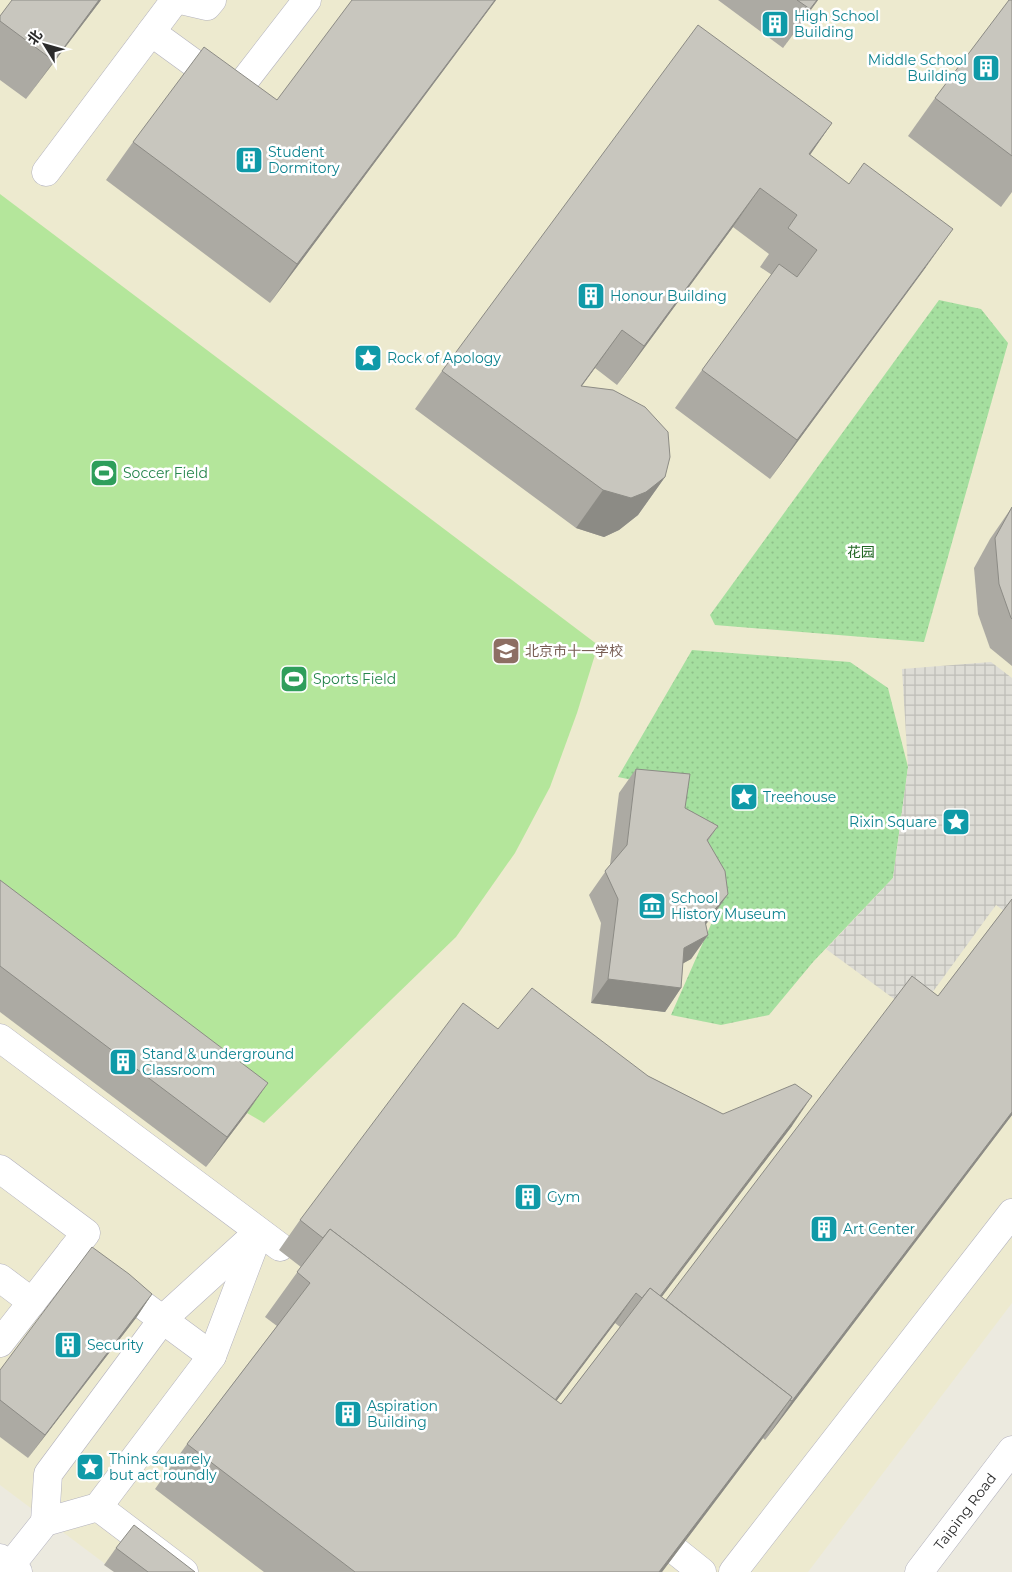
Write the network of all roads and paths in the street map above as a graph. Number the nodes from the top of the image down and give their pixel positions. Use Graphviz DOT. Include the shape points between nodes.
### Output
graph roads {
  1 [pos="175,0"];
  2 [pos="181,0"];
  3 [pos="212,0"];
  4 [pos="307,0"];
  5 [pos="151,32"];
  6 [pos="46,172"];
  7 [pos="0,1038"];
  8 [pos="0,1169"];
  9 [pos="1012,1213"];
  10 [pos="270,1240"];
  11 [pos="72,1252"];
  12 [pos="0,1278"];
  13 [pos="32,1302"];
  14 [pos="163,1319"];
  15 [pos="0,1343"];
  16 [pos="212,1356"];
  17 [pos="1012,1450"];
  18 [pos="98,1507"];
  19 [pos="45,1522"];
  20 [pos="677,1552"];
  21 [pos="9,1565"];
  22 [pos="184,1572"];
  23 [pos="702,1572"];
  24 [pos="733,1572"];
  25 [pos="919,1572"];
  1 -- 5 [label="street"];
  2 -- 3 [label="street" via="208,6"];
  4 -- 5 [label="street" via="235,93"];
  5 -- 6 [label="street"];
  7 -- 10 [label="street"];
  8 -- 11 [label="street" via="86,1234"];
  9 -- 24 [label="street"];
  10 -- 14 [label="street"];
  10 -- 16 [label="street"];
  11 -- 13 [label="street"];
  11 -- 14 [label="street"];
  12 -- 13 [label="street"];
  13 -- 15 [label="street"];
  14 -- 16 [label="street"];
  14 -- 19 [label="street" via="48,1474"];
  16 -- 18 [label="street"];
  17 -- 25 [label="street, Taiping Road"];
  18 -- 19 [label="street"];
  18 -- 22 [label="street"];
  19 -- 21 [label="street"];
  20 -- 23 [label="street"];
}
